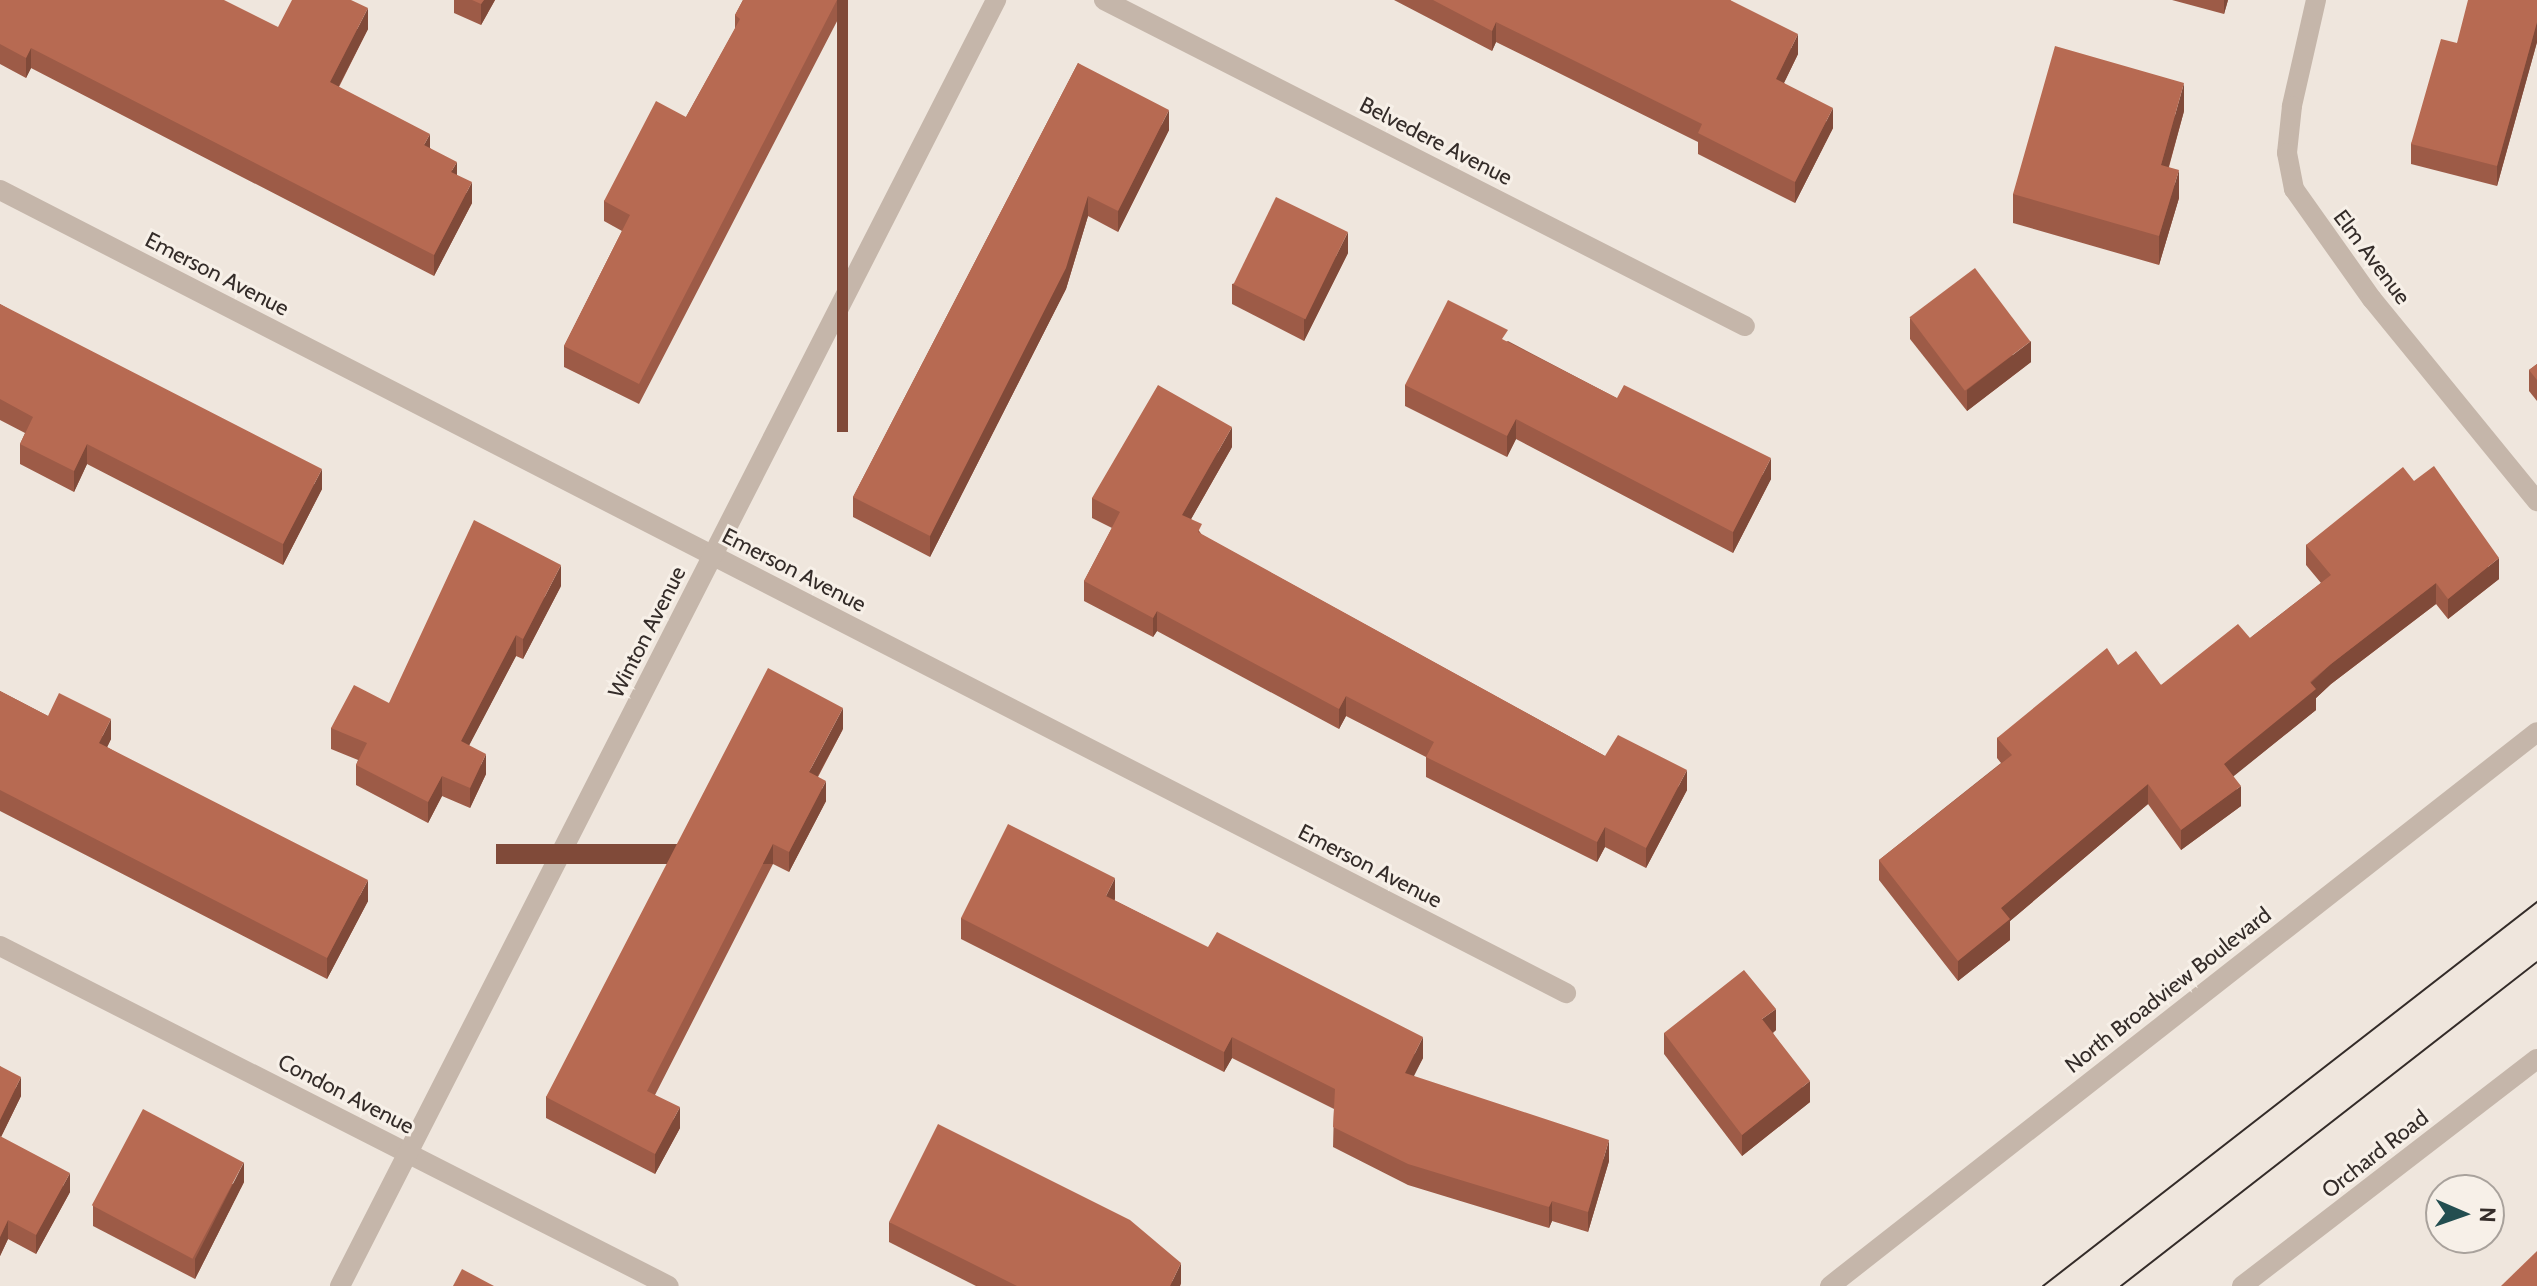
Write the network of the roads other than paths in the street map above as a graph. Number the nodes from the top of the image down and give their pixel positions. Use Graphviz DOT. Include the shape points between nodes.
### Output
graph roads {
  1 [pos="996,0"];
  2 [pos="1104,0"];
  3 [pos="2316,0"];
  4 [pos="0,190"];
  5 [pos="1745,326"];
  6 [pos="2537,501"];
  7 [pos="713,556"];
  8 [pos="2537,732"];
  9 [pos="0,946"];
  10 [pos="1566,993"];
  11 [pos="2537,1059"];
  12 [pos="407,1152"];
  13 [pos="340,1286"];
  14 [pos="669,1286"];
  15 [pos="1830,1286"];
  16 [pos="2242,1286"];
  1 -- 7 [label="street, Winton Avenue"];
  2 -- 5 [label="street, Belvedere Avenue"];
  3 -- 6 [label="street, Elm Avenue" via="2292,106 2287,153 2294,189 2372,299"];
  4 -- 7 [label="street, Emerson Avenue"];
  7 -- 10 [label="street, Emerson Avenue"];
  7 -- 12 [label="street, Winton Avenue"];
  8 -- 15 [label="street, North Broadview Boulevard"];
  9 -- 12 [label="street, Condon Avenue"];
  11 -- 16 [label="street, Orchard Road"];
  12 -- 13 [label="street, Winton Avenue"];
  12 -- 14 [label="street, Condon Avenue"];
}
